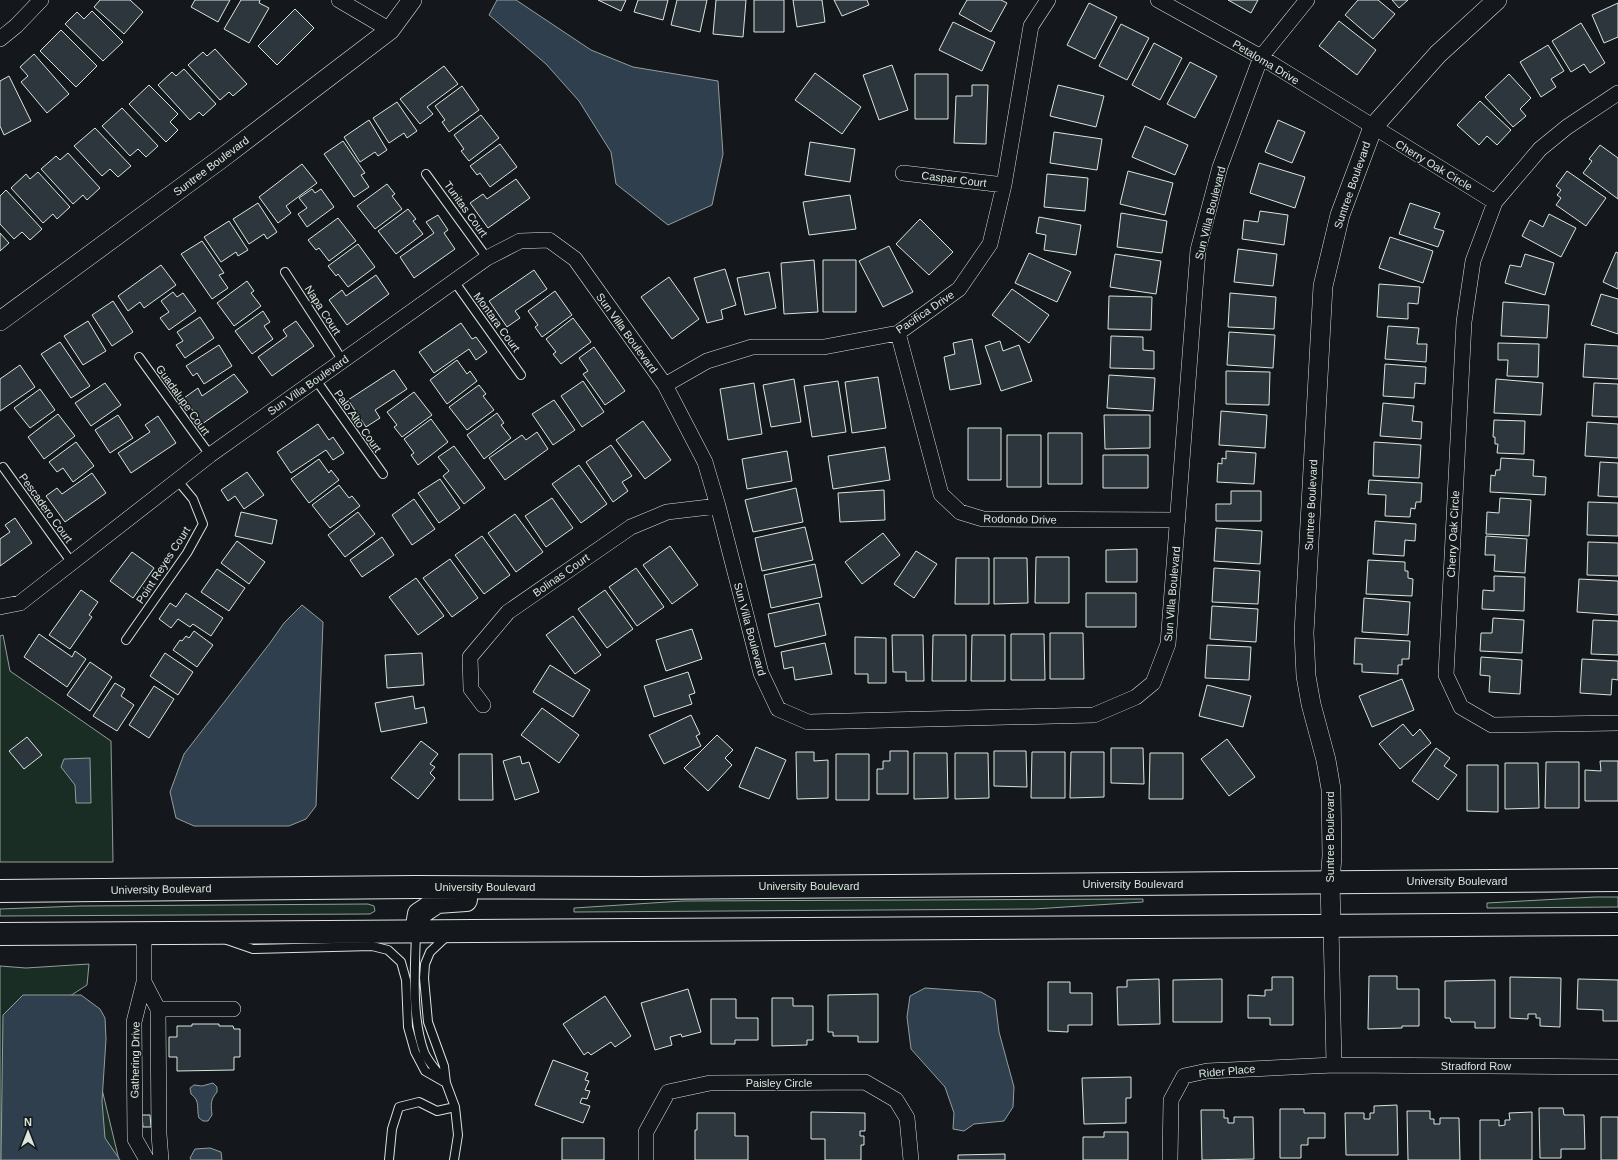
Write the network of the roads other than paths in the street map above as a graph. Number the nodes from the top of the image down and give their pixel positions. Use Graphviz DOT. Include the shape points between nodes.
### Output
graph roads {
  1 [pos="41,0"];
  2 [pos="339,0"];
  3 [pos="412,0"];
  4 [pos="1048,0"];
  5 [pos="1158,0"];
  6 [pos="1307,0"];
  7 [pos="1497,0"];
  8 [pos="390,30"];
  9 [pos="0,39"];
  10 [pos="1261,57"];
  11 [pos="1618,93"];
  12 [pos="1373,127"];
  13 [pos="903,173"];
  14 [pos="426,174"];
  15 [pos="1004,185"];
  16 [pos="1495,202"];
  17 [pos="488,258"];
  18 [pos="285,272"];
  19 [pos="454,281"];
  20 [pos="0,321"];
  21 [pos="898,332"];
  22 [pos="139,357"];
  23 [pos="343,360"];
  24 [pos="521,375"];
  25 [pos="316,380"];
  26 [pos="665,385"];
  27 [pos="210,455"];
  28 [pos="3,467"];
  29 [pos="383,474"];
  30 [pos="178,481"];
  31 [pos="718,506"];
  32 [pos="1178,520"];
  33 [pos="72,563"];
  34 [pos="0,607"];
  35 [pos="126,640"];
  36 [pos="483,705"];
  37 [pos="1618,723"];
  38 [pos="1618,880"];
  39 [pos="1330,882"];
  40 [pos="643,888"];
  41 [pos="0,891"];
  42 [pos="1618,924"];
  43 [pos="1331,925"];
  44 [pos="416,931"];
  45 [pos="452,931"];
  46 [pos="205,932"];
  47 [pos="144,933"];
  48 [pos="0,934"];
  49 [pos="144,982"];
  50 [pos="158,1009"];
  51 [pos="233,1009"];
  52 [pos="1334,1065"];
  53 [pos="1618,1067"];
  54 [pos="446,1084"];
  55 [pos="455,1107"];
  56 [pos="147,1160"];
  57 [pos="160,1160"];
  58 [pos="389,1160"];
  59 [pos="454,1160"];
  60 [pos="646,1160"];
  61 [pos="911,1160"];
  62 [pos="1170,1160"];
  1 -- 9 [label="street"];
  2 -- 8 [label="street"];
  3 -- 8 [label="street, Suntree Boulevard"];
  4 -- 15 [label="street, Pacifica Drive" via="1031,26"];
  5 -- 10 [label="street, Petaloma Drive"];
  6 -- 10 [label="street, Sun Villa Boulevard"];
  7 -- 12 [label="street, Suntree Boulevard" via="1438,54"];
  8 -- 20 [label="street, Suntree Boulevard" via="222,158"];
  10 -- 12 [label="street, Petaloma Drive"];
  10 -- 32 [label="street, Sun Villa Boulevard" via="1220,167 1198,250"];
  11 -- 16 [label="street, Cherry Oak Circle" via="1566,127 1540,149"];
  12 -- 16 [label="street, Cherry Oak Circle"];
  12 -- 39 [label="street, Suntree Boulevard" via="1340,215 1322,294 1304,633 1306,676 1331,788"];
  13 -- 15 [label="street, Caspar Court"];
  14 -- 17 [label="lane, Tunitas Court"];
  15 -- 21 [label="street, Pacifica Drive" via="990,244 959,289"];
  16 -- 37 [label="street, Cherry Oak Circle" via="1473,261 1464,322 1446,675 1461,707 1492,725"];
  17 -- 19 [label="street, Sun Villa Boulevard"];
  17 -- 26 [label="street, Sun Villa Boulevard" via="520,241 549,240 575,259"];
  18 -- 23 [label="lane, Napa Court"];
  19 -- 23 [label="street, Sun Villa Boulevard"];
  19 -- 24 [label="lane, Montara Court"];
  21 -- 26 [label="street, Pacifica Drive" via="824,347 752,346 707,361"];
  21 -- 32 [label="street, Rodondo Drive" via="940,494 960,512 983,519"];
  22 -- 27 [label="lane, Guadalupe Court"];
  23 -- 25 [label="street, Sun Villa Boulevard"];
  25 -- 27 [label="street, Sun Villa Boulevard"];
  25 -- 29 [label="lane, Palo Alto Court"];
  26 -- 31 [label="street, Sun Villa Boulevard" via="705,462"];
  27 -- 30 [label="street, Sun Villa Boulevard"];
  28 -- 33 [label="lane, Pescadero Court"];
  30 -- 33 [label="street, Sun Villa Boulevard"];
  30 -- 35 [label="lane, Point Reyes Court" via="193,499 203,524 187,553"];
  31 -- 32 [label="street, Sun Villa Boulevard" via="761,673 778,709 808,722 1094,715 1136,697 1153,683 1168,644"];
  31 -- 36 [label="street, Bolinas Court" via="667,512 631,527 508,612 470,657 471,689"];
  33 -- 34 [label="street, Sun Villa Boulevard" via="20,603"];
  38 -- 39 [label="main road, University Boulevard"];
  39 -- 40 [label="main road, University Boulevard"];
  39 -- 43 [label="street, Suntree Boulevard"];
  40 -- 41 [label="main road, University Boulevard" via="416,887"];
  40 -- 44 [label="main road" via="437,902 419,914"];
  42 -- 43 [label="main road"];
  43 -- 45 [label="main road"];
  43 -- 52 [label="street, Suntree Boulevard"];
  44 -- 45 [label="main road"];
  44 -- 46 [label="main road"];
  44 -- 54 [label="lane" via="415,999 418,1030 424,1053"];
  45 -- 54 [label="lane" via="430,952 424,978 428,1022 444,1066"];
  46 -- 47 [label="main road"];
  46 -- 54 [label="lane" via="253,949 372,946 388,950 401,962 406,980 408,1027 415,1052 425,1071"];
  47 -- 48 [label="main road"];
  47 -- 49 [label="street, Gathering Drive"];
  49 -- 50 [label="street"];
  49 -- 56 [label="street, Gathering Drive" via="134,1022 135,1139"];
  50 -- 51 [label="street"];
  50 -- 57 [label="street"];
  52 -- 53 [label="street, Stradford Row"];
  52 -- 62 [label="street, Rider Place" via="1207,1071 1184,1076 1171,1100"];
  54 -- 55 [label="lane"];
  55 -- 58 [label="lane" via="437,1111 419,1102 398,1107 392,1129"];
  55 -- 59 [label="lane" via="458,1135"];
  60 -- 61 [label="street, Paisley Circle" via="646,1132 668,1092 710,1083 865,1082 896,1100 906,1118"];
}
